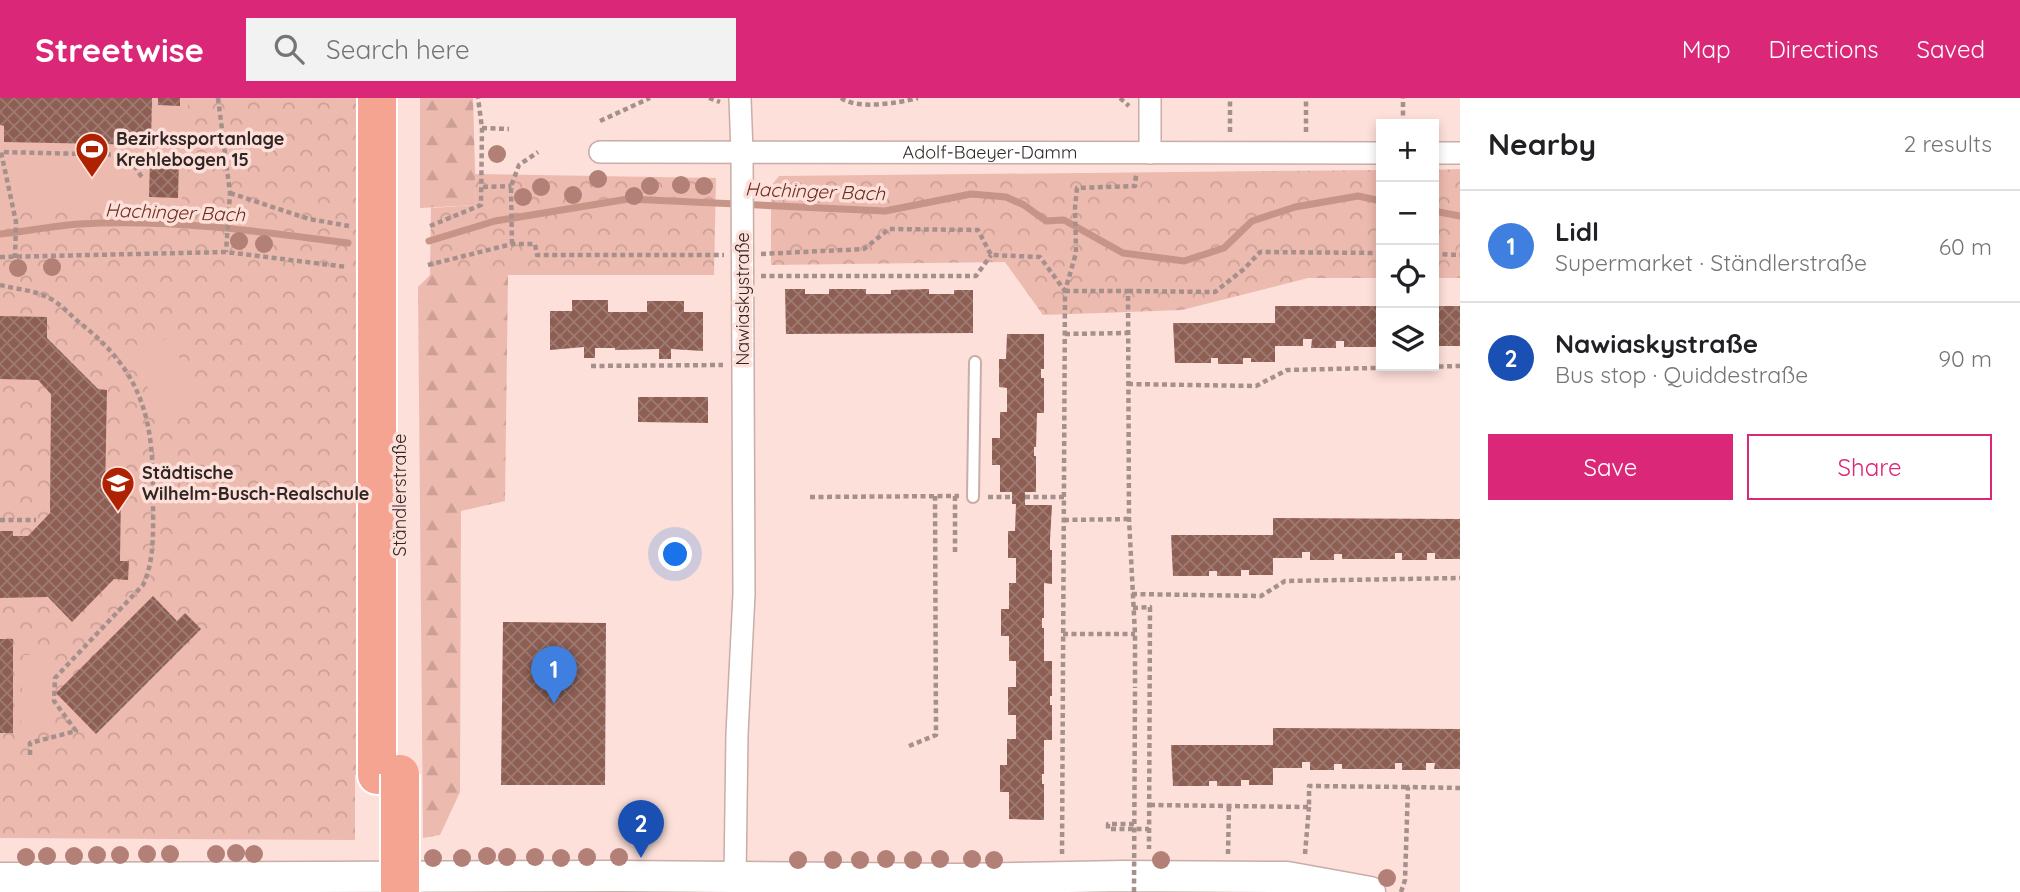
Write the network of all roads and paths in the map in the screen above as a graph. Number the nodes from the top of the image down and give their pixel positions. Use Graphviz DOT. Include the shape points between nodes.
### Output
graph roads {
  1 [pos="218,98"];
  2 [pos="377,98"];
  3 [pos="400,98"];
  4 [pos="478,98"];
  5 [pos="650,98"];
  6 [pos="740,98"];
  7 [pos="841,98"];
  8 [pos="918,98"];
  9 [pos="1120,98"];
  10 [pos="1150,98"];
  11 [pos="1230,98"];
  12 [pos="1306,98"];
  13 [pos="1403,98"];
  14 [pos="896,101"];
  15 [pos="1129,106"];
  16 [pos="1403,119"];
  17 [pos="600,121"];
  18 [pos="482,128"];
  19 [pos="509,129"];
  20 [pos="0,151"];
  21 [pos="538,152"];
  22 [pos="600,152"];
  23 [pos="742,153"];
  24 [pos="1150,153"];
  25 [pos="1229,153"];
  26 [pos="1306,153"];
  27 [pos="1376,153"];
  28 [pos="1439,153"];
  29 [pos="1460,153"];
  30 [pos="1136,174"];
  31 [pos="144,179"];
  32 [pos="511,186"];
  33 [pos="482,187"];
  34 [pos="230,193"];
  35 [pos="349,226"];
  36 [pos="430,226"];
  37 [pos="512,244"];
  38 [pos="226,252"];
  39 [pos="1376,253"];
  40 [pos="1439,254"];
  41 [pos="990,255"];
  42 [pos="1460,255"];
  43 [pos="0,257"];
  44 [pos="15,258"];
  45 [pos="428,265"];
  46 [pos="743,265"];
  47 [pos="348,267"];
  48 [pos="0,285"];
  49 [pos="1065,291"];
  50 [pos="1128,291"];
  51 [pos="1128,333"];
  52 [pos="1065,334"];
  53 [pos="975,362"];
  54 [pos="743,365"];
  55 [pos="591,366"];
  56 [pos="1460,366"];
  57 [pos="1128,384"];
  58 [pos="955,495"];
  59 [pos="935,496"];
  60 [pos="810,497"];
  61 [pos="973,497"];
  62 [pos="1012,497"];
  63 [pos="1025,497"];
  64 [pos="1064,497"];
  65 [pos="1129,519"];
  66 [pos="0,520"];
  67 [pos="36,520"];
  68 [pos="1064,520"];
  69 [pos="956,554"];
  70 [pos="1460,578"];
  71 [pos="1132,594"];
  72 [pos="1133,608"];
  73 [pos="1063,634"];
  74 [pos="1135,635"];
  75 [pos="909,746"];
  76 [pos="30,757"];
  77 [pos="388,775"];
  78 [pos="1408,787"];
  79 [pos="1460,788"];
  80 [pos="1150,805"];
  81 [pos="1229,806"];
  82 [pos="1309,807"];
  83 [pos="1134,824"];
  84 [pos="1149,830"];
  85 [pos="1149,849"];
  86 [pos="1305,854"];
  87 [pos="1062,877"];
  88 [pos="1228,877"];
  89 [pos="0,878"];
  90 [pos="734,887"];
  91 [pos="377,892"];
  92 [pos="400,892"];
  93 [pos="1134,892"];
  94 [pos="1370,892"];
  95 [pos="1401,892"];
  1 -- 34 [label="path"];
  2 -- 77 [label="highway, Ständlerstraße"];
  3 -- 77 [label="highway, Ständlerstraße"];
  4 -- 18 [label="path"];
  5 -- 17 [label="path"];
  6 -- 23 [label="street, Nawiaskystraße"];
  7 -- 14 [label="path" via="848,103"];
  8 -- 14 [label="path"];
  9 -- 15 [label="path"];
  10 -- 24 [label="street"];
  11 -- 25 [label="path"];
  12 -- 26 [label="path"];
  13 -- 16 [label="path"];
  18 -- 19 [label="path"];
  18 -- 33 [label="path"];
  20 -- 31 [label="path" via="127,155"];
  20 -- 44 [label="path" via="16,222"];
  21 -- 32 [label="path" via="519,165"];
  22 -- 23 [label="street, Adolf-Baeyer-Damm"];
  23 -- 24 [label="street, Adolf-Baeyer-Damm"];
  23 -- 46 [label="street, Nawiaskystraße"];
  24 -- 25 [label="street, Adolf-Baeyer-Damm"];
  25 -- 26 [label="street, Adolf-Baeyer-Damm"];
  26 -- 27 [label="street, Adolf-Baeyer-Damm"];
  28 -- 29 [label="street"];
  30 -- 49 [label="path" via="1135,186 1077,188 1076,253"];
  32 -- 33 [label="path"];
  32 -- 37 [label="path"];
  33 -- 36 [label="path" via="481,205"];
  34 -- 35 [label="path" via="309,219"];
  34 -- 38 [label="path"];
  37 -- 45 [label="path"];
  37 -- 46 [label="path" via="535,244 537,255"];
  38 -- 44 [label="path"];
  38 -- 47 [label="path"];
  39 -- 50 [label="path" via="1260,252 1215,292"];
  40 -- 42 [label="path"];
  41 -- 46 [label="path" via="976,276"];
  41 -- 46 [label="path" via="978,230 889,229 864,248"];
  41 -- 49 [label="path" via="1040,257"];
  43 -- 44 [label="path"];
  46 -- 54 [label="street, Nawiaskystraße"];
  48 -- 76 [label="path" via="47,297 119,359 144,406 154,461 150,570 143,585 55,678 54,701 76,732 30,743"];
  49 -- 50 [label="path"];
  49 -- 52 [label="path"];
  50 -- 51 [label="path"];
  51 -- 52 [label="path"];
  51 -- 57 [label="path"];
  52 -- 64 [label="path"];
  53 -- 61 [label="lane"];
  54 -- 55 [label="path"];
  54 -- 90 [label="street, Nawiaskystraße" via="744,594"];
  56 -- 57 [label="path" via="1287,370 1256,386"];
  57 -- 65 [label="path"];
  58 -- 59 [label="path"];
  58 -- 61 [label="path"];
  58 -- 69 [label="path"];
  59 -- 60 [label="path"];
  59 -- 75 [label="path" via="936,735"];
  61 -- 62 [label="path"];
  63 -- 64 [label="path"];
  64 -- 68 [label="path"];
  65 -- 68 [label="path"];
  65 -- 71 [label="path"];
  66 -- 67 [label="path"];
  68 -- 73 [label="path"];
  70 -- 71 [label="path" via="1285,581 1261,596"];
  71 -- 72 [label="path"];
  72 -- 74 [label="path"];
  72 -- 80 [label="path" via="1150,607"];
  73 -- 74 [label="path"];
  73 -- 87 [label="path"];
  74 -- 83 [label="path, bridge"];
  77 -- 91 [label="highway, Ständlerstraße"];
  77 -- 92 [label="highway, Ständlerstraße, bridge"];
  78 -- 79 [label="path"];
  78 -- 82 [label="path" via="1309,786"];
  78 -- 95 [label="path"];
  80 -- 81 [label="path"];
  80 -- 84 [label="path"];
  81 -- 82 [label="path"];
  81 -- 88 [label="path"];
  82 -- 86 [label="path"];
  83 -- 84 [label="path" via="1108,824 1108,830"];
  83 -- 93 [label="path, bridge"];
  84 -- 85 [label="path"];
  87 -- 88 [label="main road"];
  87 -- 90 [label="main road"];
  88 -- 94 [label="main road" via="1287,877"];
  89 -- 90 [label="main road"];
}
